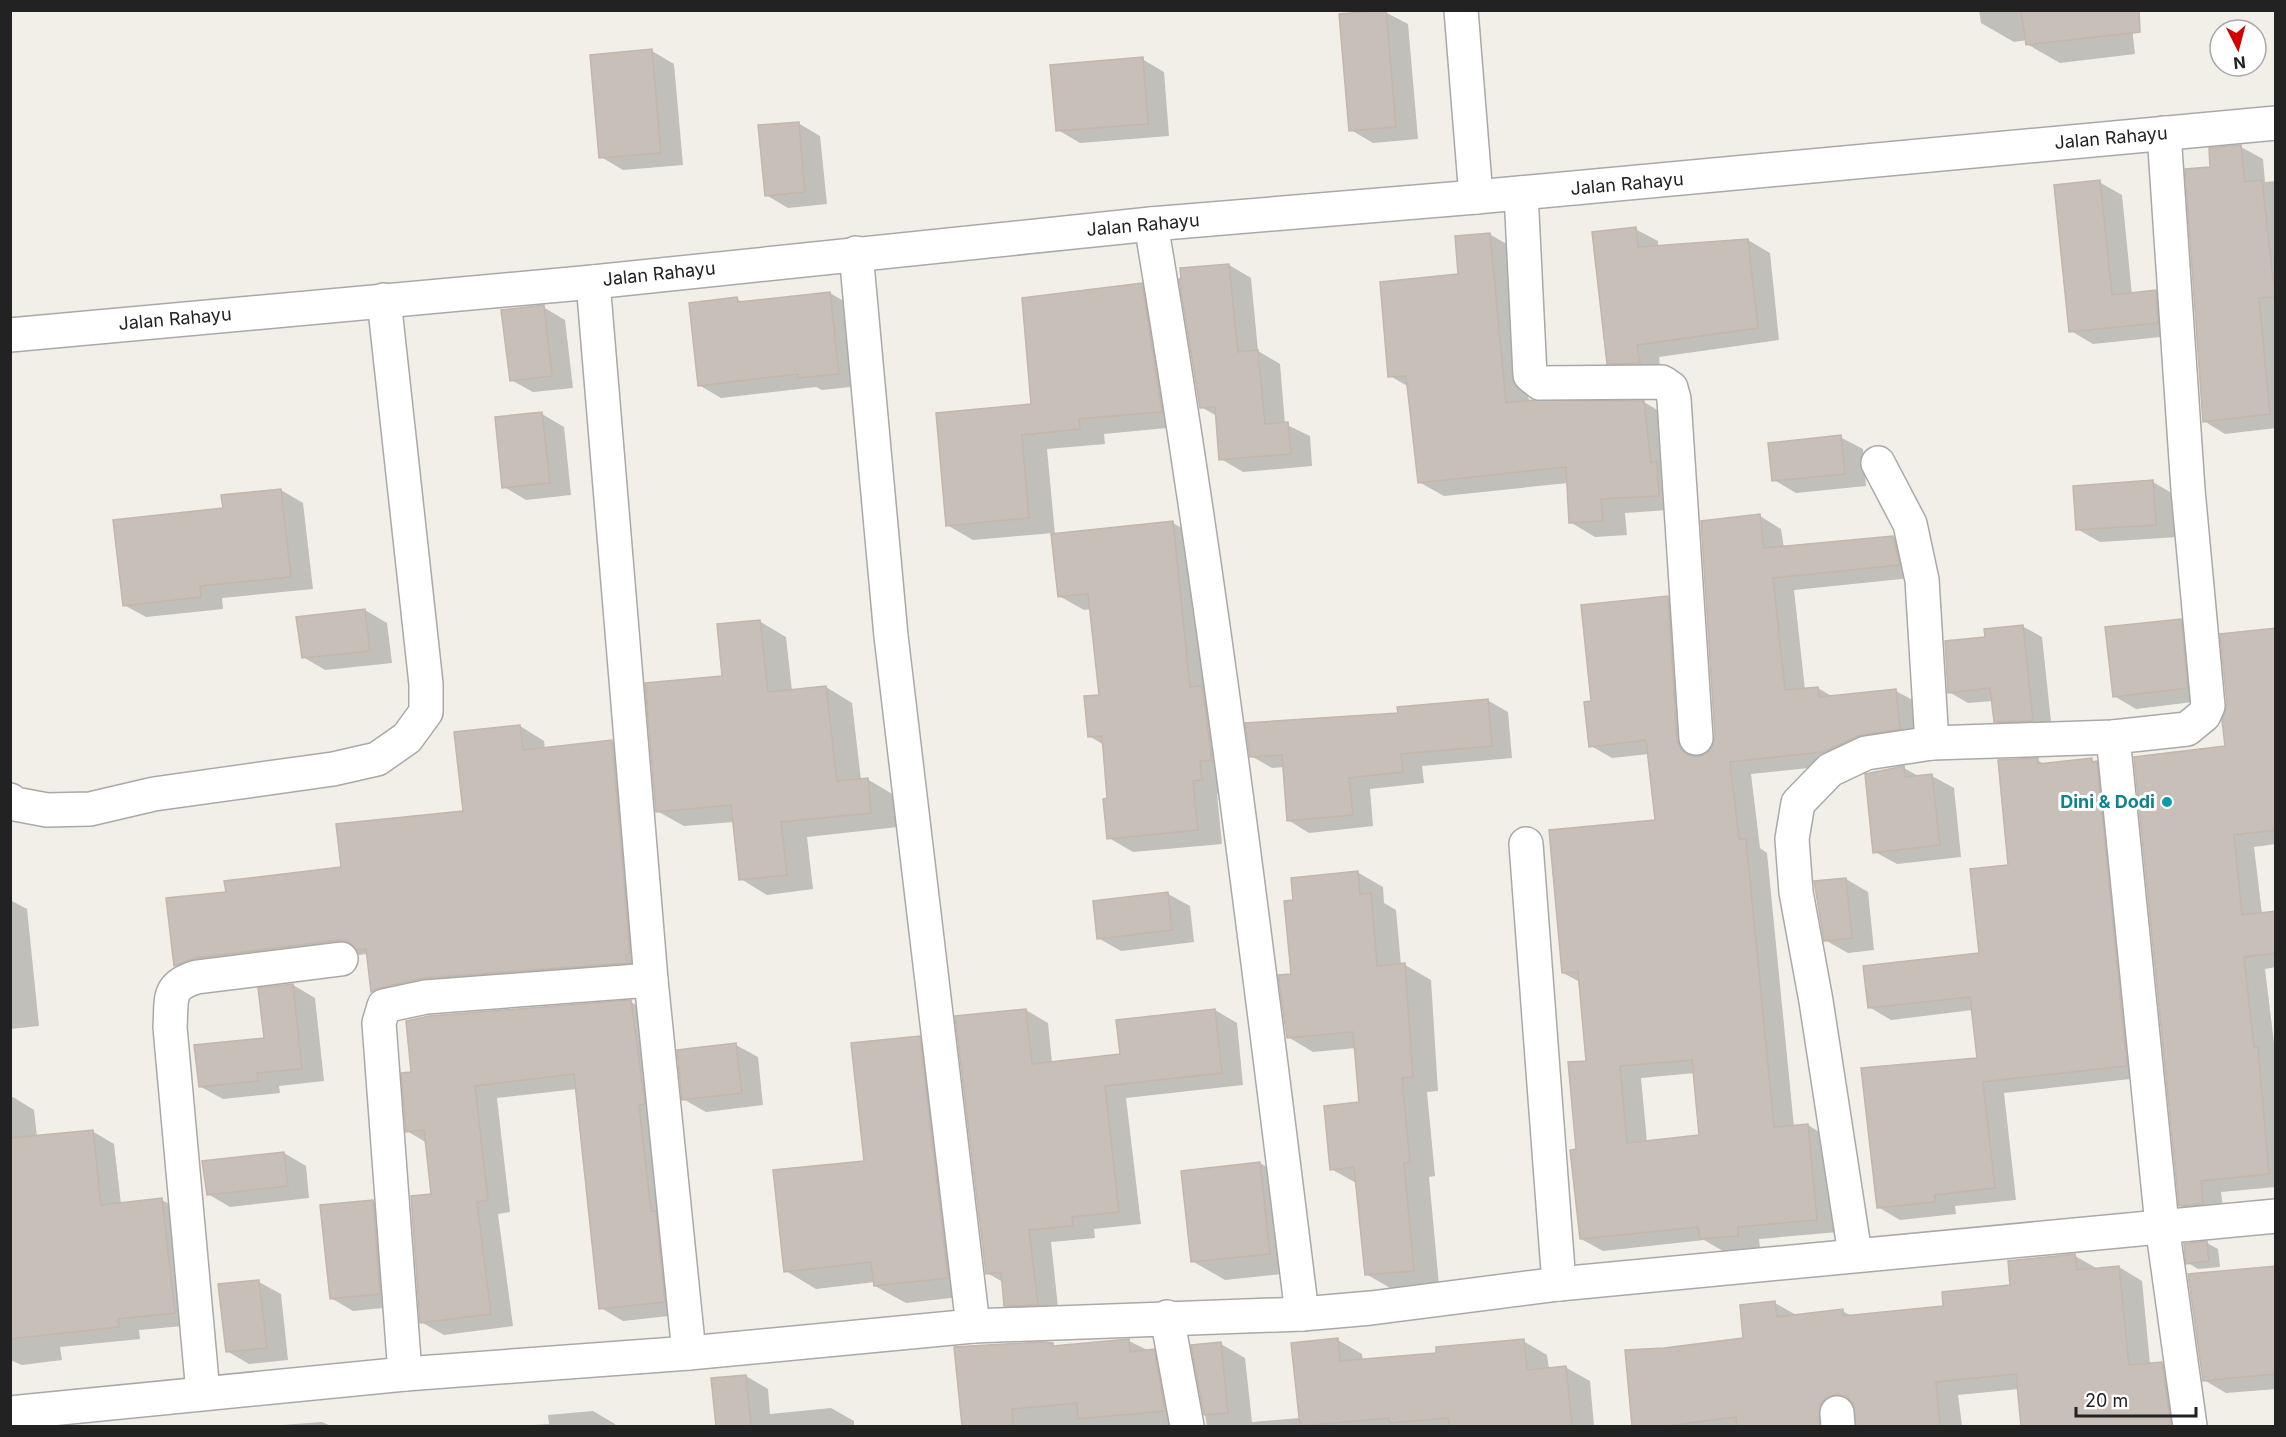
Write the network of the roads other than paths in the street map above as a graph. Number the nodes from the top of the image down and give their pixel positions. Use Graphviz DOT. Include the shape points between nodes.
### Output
graph roads {
  1 [pos="1461,10"];
  2 [pos="2276,123"];
  3 [pos="2164,133"];
  4 [pos="1521,194"];
  5 [pos="1476,198"];
  6 [pos="1151,224"];
  7 [pos="856,253"];
  8 [pos="593,282"];
  9 [pos="384,300"];
  10 [pos="10,334"];
  11 [pos="1878,463"];
  12 [pos="2113,736"];
  13 [pos="1696,738"];
  14 [pos="1932,743"];
  15 [pos="10,800"];
  16 [pos="1526,844"];
  17 [pos="341,958"];
  18 [pos="651,980"];
  19 [pos="2276,1216"];
  20 [pos="2162,1225"];
  21 [pos="1855,1254"];
  22 [pos="1559,1284"];
  23 [pos="1302,1314"];
  24 [pos="1167,1317"];
  25 [pos="973,1326"];
  26 [pos="689,1353"];
  27 [pos="405,1374"];
  28 [pos="203,1393"];
  29 [pos="10,1413"];
  30 [pos="1187,1426"];
  31 [pos="2190,1426"];
  1 -- 5 [label="street"];
  2 -- 3 [label="street, Jalan Rahayu"];
  3 -- 4 [label="street, Jalan Rahayu"];
  3 -- 12 [label="street" via="2188,490 2208,706 2204,715 2187,729"];
  4 -- 5 [label="street, Jalan Rahayu"];
  4 -- 13 [label="street" via="1530,375 1540,383 1662,382 1671,388"];
  5 -- 6 [label="street, Jalan Rahayu"];
  6 -- 7 [label="street, Jalan Rahayu"];
  6 -- 23 [label="street" via="1190,457 1239,808"];
  7 -- 8 [label="street, Jalan Rahayu"];
  7 -- 25 [label="street" via="891,636"];
  8 -- 9 [label="street, Jalan Rahayu"];
  8 -- 18 [label="street"];
  9 -- 10 [label="street, Jalan Rahayu"];
  9 -- 15 [label="street" via="426,684 426,712 407,738 377,759 333,769 154,794 90,809 47,810"];
  11 -- 14 [label="street" via="1910,525 1922,580"];
  12 -- 14 [label="street"];
  12 -- 20 [label="street"];
  14 -- 21 [label="street" via="1866,753 1830,770 1798,804 1792,838 1796,892"];
  16 -- 22 [label="street"];
  17 -- 28 [label="street" via="197,977 180,982 173,989 170,1027"];
  18 -- 26 [label="street"];
  18 -- 27 [label="street" via="426,997 384,1006 378,1023"];
  19 -- 20 [label="street"];
  20 -- 21 [label="street"];
  20 -- 31 [label="street"];
  21 -- 22 [label="street"];
  22 -- 23 [label="street"];
  23 -- 24 [label="street"];
  24 -- 25 [label="street"];
  24 -- 30 [label="street"];
  25 -- 26 [label="street"];
  26 -- 27 [label="street"];
  27 -- 28 [label="street"];
  28 -- 29 [label="street"];
}
